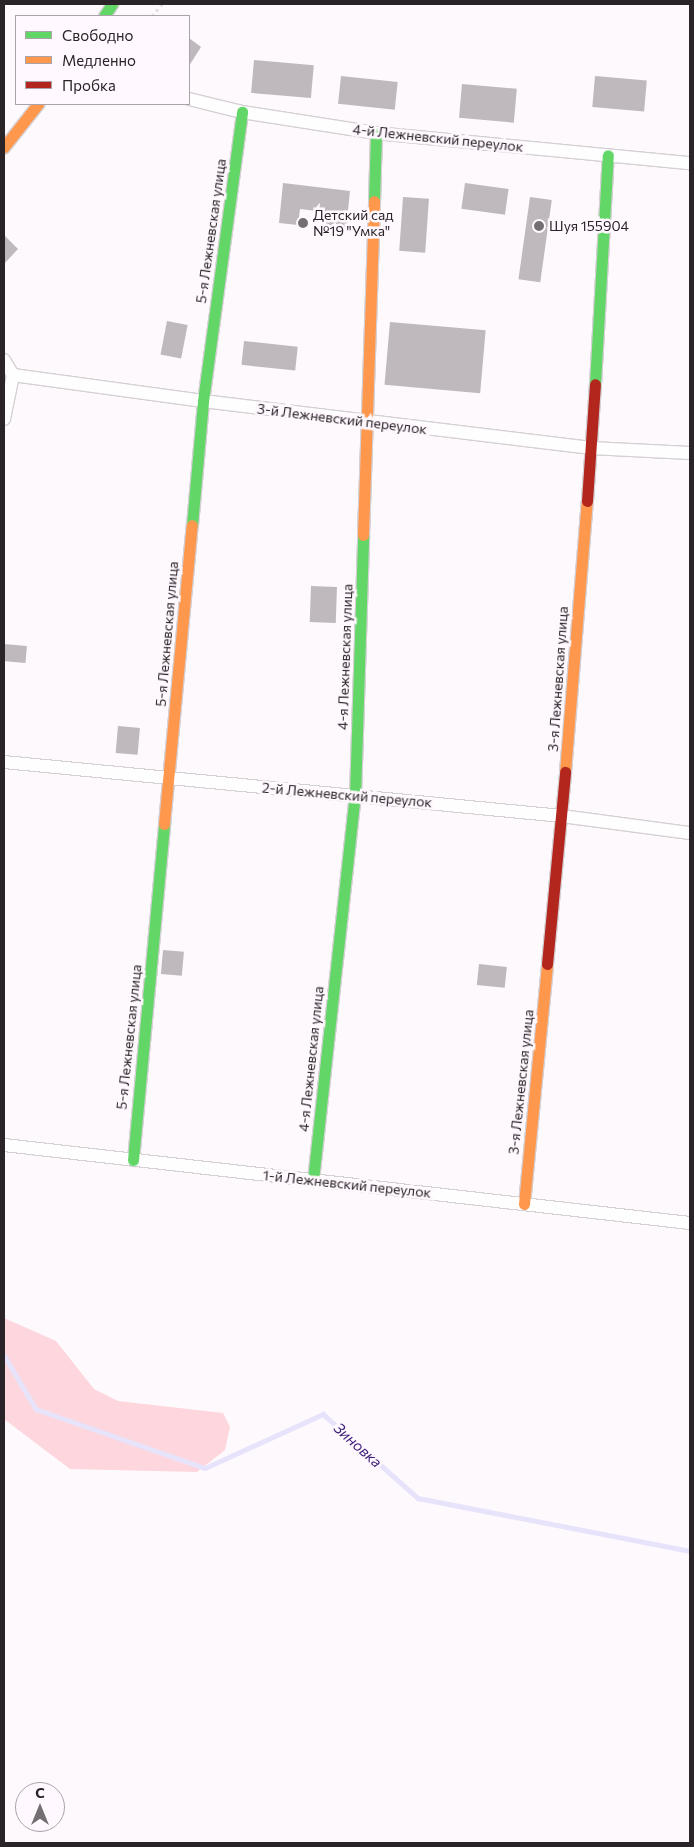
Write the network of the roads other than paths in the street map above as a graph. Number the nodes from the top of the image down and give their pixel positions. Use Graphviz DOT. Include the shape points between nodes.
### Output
graph roads {
  1 [pos="112,4"];
  2 [pos="105,15"];
  3 [pos="190,99"];
  4 [pos="37,105"];
  5 [pos="242,112"];
  6 [pos="376,132"];
  7 [pos="4,147"];
  8 [pos="608,155"];
  9 [pos="690,163"];
  10 [pos="4,360"];
  11 [pos="13,375"];
  12 [pos="203,401"];
  13 [pos="4,420"];
  14 [pos="368,423"];
  15 [pos="591,448"];
  16 [pos="690,453"];
  17 [pos="4,762"];
  18 [pos="170,778"];
  19 [pos="355,796"];
  20 [pos="562,816"];
  21 [pos="690,833"];
  22 [pos="4,1145"];
  23 [pos="133,1160"];
  24 [pos="313,1180"];
  25 [pos="524,1204"];
  26 [pos="690,1220"];
  1 -- 2 [label="street"];
  3 -- 5 [label="street, 4-й Лежневский переулок"];
  4 -- 7 [label="street"];
  5 -- 6 [label="street, 4-й Лежневский переулок"];
  5 -- 12 [label="street, 5-я Лежневская улица"];
  6 -- 8 [label="street, 4-й Лежневский переулок"];
  6 -- 14 [label="street, 4-я Лежневская улица"];
  8 -- 9 [label="street, 4-й Лежневский переулок"];
  8 -- 15 [label="street, 3-я Лежневская улица"];
  10 -- 11 [label="street"];
  11 -- 12 [label="street, 3-й Лежневский переулок"];
  11 -- 13 [label="street"];
  12 -- 14 [label="street, 3-й Лежневский переулок"];
  12 -- 18 [label="street, 5-я Лежневская улица"];
  14 -- 15 [label="street, 3-й Лежневский переулок"];
  14 -- 19 [label="street, 4-я Лежневская улица"];
  15 -- 16 [label="street, 3-й Лежневский переулок"];
  15 -- 20 [label="street, 3-я Лежневская улица"];
  17 -- 18 [label="street, 2-й Лежневский переулок"];
  18 -- 19 [label="street, 2-й Лежневский переулок"];
  18 -- 23 [label="street, 5-я Лежневская улица"];
  19 -- 20 [label="street, 2-й Лежневский переулок"];
  19 -- 24 [label="street, 4-я Лежневская улица"];
  20 -- 21 [label="street, 2-й Лежневский переулок"];
  20 -- 25 [label="street, 3-я Лежневская улица"];
  22 -- 23 [label="street, 1-й Лежневский переулок"];
  23 -- 24 [label="street, 1-й Лежневский переулок"];
  24 -- 25 [label="street, 1-й Лежневский переулок"];
  25 -- 26 [label="street, 1-й Лежневский переулок"];
}
